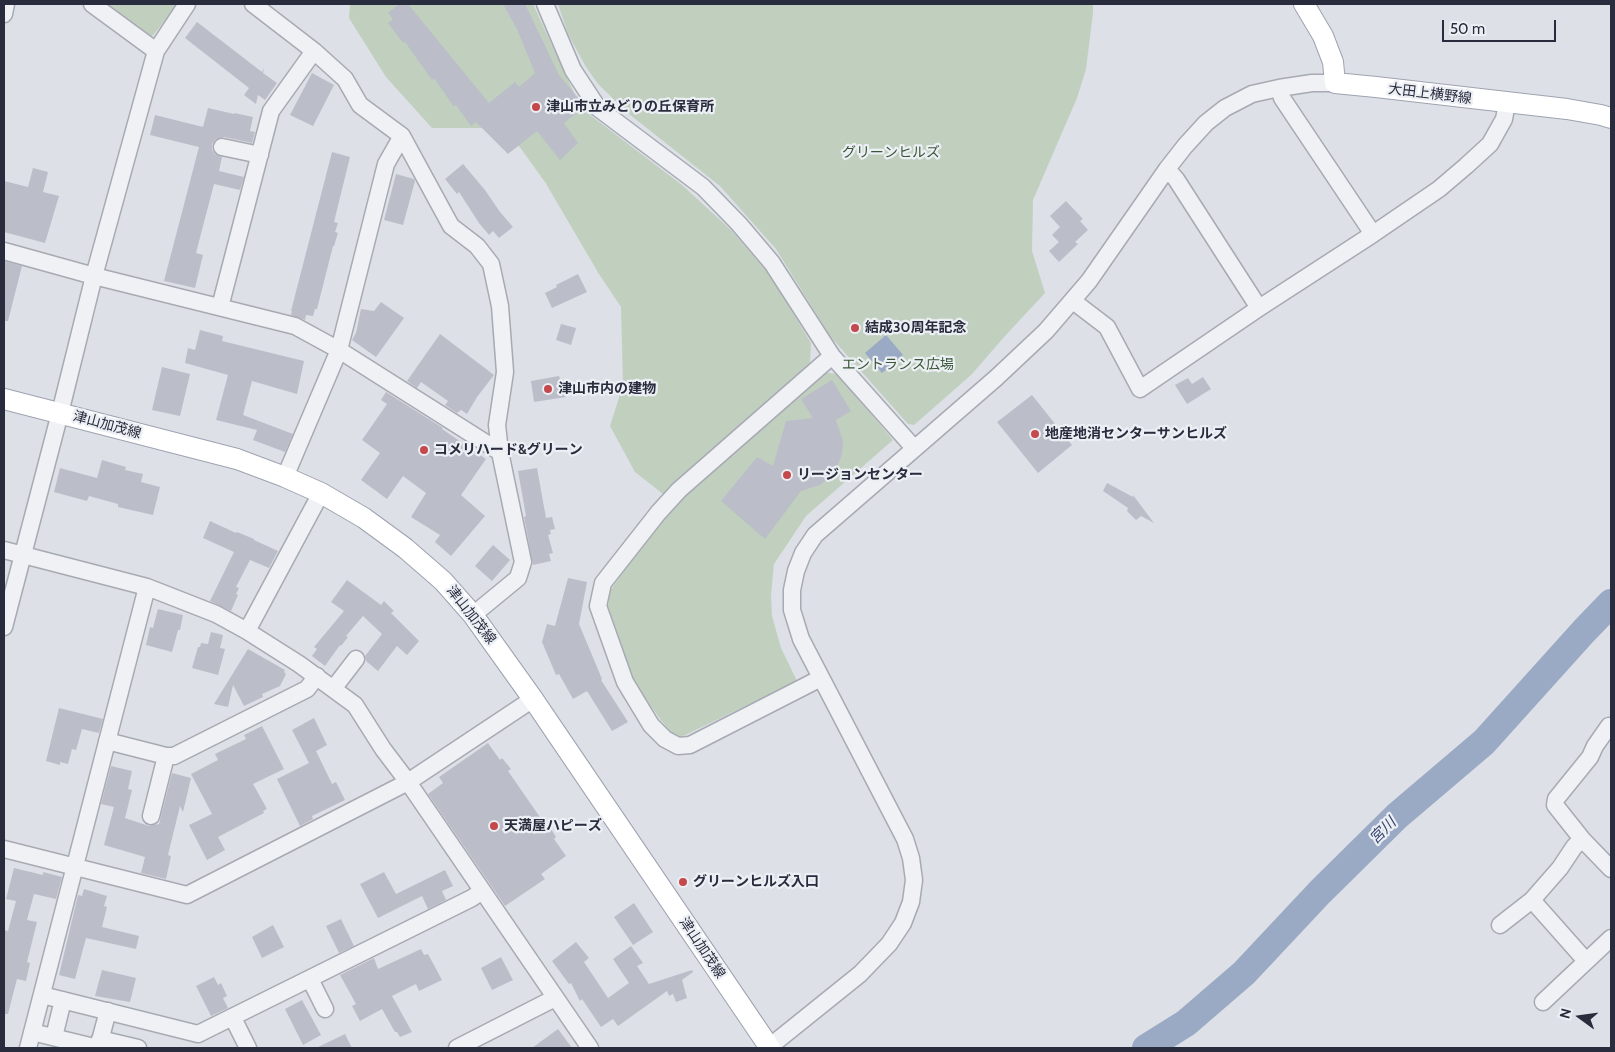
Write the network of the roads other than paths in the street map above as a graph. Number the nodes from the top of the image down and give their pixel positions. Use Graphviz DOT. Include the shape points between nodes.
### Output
graph roads {
  1 [pos="6,4"];
  2 [pos="92,4"];
  3 [pos="187,4"];
  4 [pos="253,4"];
  5 [pos="545,4"];
  6 [pos="1304,4"];
  7 [pos="4,14"];
  8 [pos="156,50"];
  9 [pos="314,51"];
  10 [pos="1335,83"];
  11 [pos="1279,88"];
  12 [pos="1507,103"];
  13 [pos="1611,118"];
  14 [pos="402,136"];
  15 [pos="222,147"];
  16 [pos="260,155"];
  17 [pos="1167,169"];
  18 [pos="1373,234"];
  19 [pos="4,251"];
  20 [pos="94,276"];
  21 [pos="1073,301"];
  22 [pos="220,307"];
  23 [pos="1258,308"];
  24 [pos="340,350"];
  25 [pos="832,356"];
  26 [pos="4,399"];
  27 [pos="60,413"];
  28 [pos="914,448"];
  29 [pos="500,452"];
  30 [pos="285,477"];
  31 [pos="321,493"];
  32 [pos="4,550"];
  33 [pos="23,555"];
  34 [pos="147,587"];
  35 [pos="473,615"];
  36 [pos="4,627"];
  37 [pos="247,631"];
  38 [pos="356,659"];
  39 [pos="317,676"];
  40 [pos="821,678"];
  41 [pos="333,689"];
  42 [pos="533,699"];
  43 [pos="1609,726"];
  44 [pos="108,741"];
  45 [pos="166,756"];
  46 [pos="408,782"];
  47 [pos="151,816"];
  48 [pos="1582,839"];
  49 [pos="4,849"];
  50 [pos="75,867"];
  51 [pos="1611,869"];
  52 [pos="482,891"];
  53 [pos="1532,900"];
  54 [pos="1500,925"];
  55 [pos="1611,938"];
  56 [pos="1586,961"];
  57 [pos="310,979"];
  58 [pos="42,994"];
  59 [pos="555,998"];
  60 [pos="63,1000"];
  61 [pos="1543,1002"];
  62 [pos="325,1009"];
  63 [pos="108,1011"];
  64 [pos="233,1018"];
  65 [pos="32,1032"];
  66 [pos="54,1037"];
  67 [pos="100,1039"];
  68 [pos="28,1048"];
  69 [pos="138,1048"];
  70 [pos="248,1048"];
  71 [pos="457,1048"];
  72 [pos="590,1048"];
  73 [pos="769,1048"];
  1 -- 7 [label="street"];
  2 -- 8 [label="street"];
  3 -- 8 [label="street"];
  4 -- 9 [label="street"];
  5 -- 25 [label="street" via="573,70 598,108 703,186 740,224 772,263"];
  6 -- 10 [label="main road" via="1334,62"];
  8 -- 20 [label="street"];
  9 -- 14 [label="street" via="345,79 360,105"];
  9 -- 16 [label="street" via="271,112"];
  10 -- 11 [label="street"];
  10 -- 12 [label="main road, 大田上横野線"];
  11 -- 17 [label="street" via="1252,94 1225,108 1206,123"];
  11 -- 18 [label="street" via="1282,98"];
  12 -- 13 [label="main road, 大田上横野線" via="1601,114"];
  12 -- 18 [label="street" via="1504,119 1490,144 1439,189"];
  14 -- 24 [label="street" via="386,164"];
  14 -- 29 [label="street" via="450,226 477,246 491,264 500,306 505,372 497,425"];
  15 -- 16 [label="street"];
  16 -- 22 [label="street"];
  17 -- 21 [label="street"];
  17 -- 23 [label="street"];
  18 -- 23 [label="street"];
  19 -- 20 [label="street"];
  20 -- 22 [label="street"];
  20 -- 27 [label="street"];
  21 -- 23 [label="street" via="1106,327 1140,389"];
  21 -- 28 [label="street" via="996,378"];
  22 -- 24 [label="street" via="295,326"];
  24 -- 29 [label="street"];
  24 -- 30 [label="street"];
  25 -- 28 [label="street"];
  25 -- 40 [label="street" via="679,490 603,583 598,606 625,682 651,725 678,746 690,745"];
  26 -- 27 [label="main road, 津山加茂線"];
  27 -- 30 [label="main road, 津山加茂線" via="237,459"];
  27 -- 33 [label="street"];
  28 -- 40 [label="street" via="815,535 803,553 792,590 792,610 801,639"];
  29 -- 35 [label="street" via="524,562 518,578"];
  30 -- 31 [label="main road, 津山加茂線"];
  31 -- 35 [label="main road, 津山加茂線" via="406,548 443,581"];
  31 -- 37 [label="street"];
  32 -- 33 [label="street"];
  33 -- 34 [label="street"];
  33 -- 36 [label="street"];
  34 -- 37 [label="street" via="216,614"];
  34 -- 44 [label="street"];
  35 -- 42 [label="main road, 津山加茂線"];
  37 -- 39 [label="street"];
  38 -- 41 [label="street"];
  39 -- 41 [label="street"];
  39 -- 45 [label="street" via="307,689 174,756"];
  40 -- 73 [label="street" via="905,839 911,858 913,888 903,924 890,944 860,974"];
  41 -- 46 [label="street" via="355,705"];
  42 -- 46 [label="street"];
  42 -- 73 [label="main road, 津山加茂線"];
  43 -- 48 [label="street" via="1590,757 1556,799 1555,805"];
  44 -- 45 [label="street"];
  44 -- 50 [label="street"];
  45 -- 47 [label="street"];
  46 -- 50 [label="street" via="187,895"];
  46 -- 52 [label="street"];
  48 -- 51 [label="street"];
  48 -- 53 [label="street"];
  49 -- 50 [label="street"];
  50 -- 58 [label="street"];
  52 -- 57 [label="street"];
  52 -- 59 [label="street"];
  53 -- 54 [label="street"];
  53 -- 56 [label="street"];
  55 -- 56 [label="street"];
  56 -- 61 [label="street"];
  57 -- 62 [label="street"];
  57 -- 64 [label="street"];
  58 -- 60 [label="street"];
  58 -- 65 [label="street"];
  59 -- 71 [label="street"];
  59 -- 72 [label="street"];
  60 -- 63 [label="street"];
  60 -- 66 [label="street"];
  63 -- 64 [label="street" via="198,1034"];
  63 -- 67 [label="street"];
  64 -- 70 [label="street"];
  65 -- 66 [label="street"];
  65 -- 68 [label="street"];
  66 -- 67 [label="street" via="98,1048"];
  67 -- 69 [label="street"];
}
